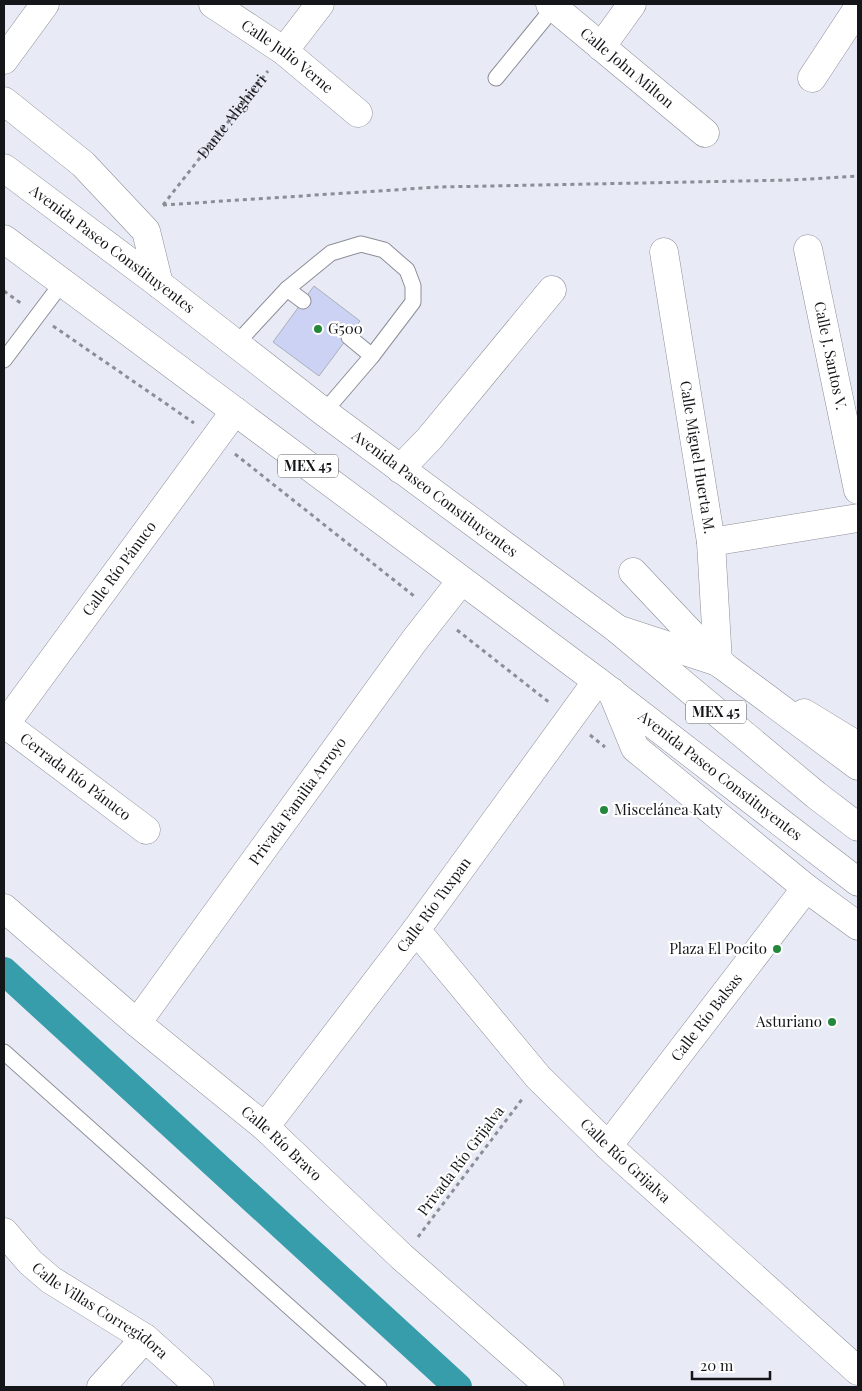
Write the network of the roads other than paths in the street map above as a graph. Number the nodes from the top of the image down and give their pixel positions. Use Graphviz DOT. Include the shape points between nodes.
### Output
graph roads {
  1 [pos="46,4"];
  2 [pos="213,4"];
  3 [pos="320,4"];
  4 [pos="632,4"];
  5 [pos="552,5"];
  6 [pos="858,8"];
  7 [pos="601,47"];
  8 [pos="284,51"];
  9 [pos="4,60"];
  10 [pos="496,78"];
  11 [pos="812,78"];
  12 [pos="4,101"];
  13 [pos="358,113"];
  14 [pos="705,133"];
  15 [pos="4,168"];
  16 [pos="4,240"];
  17 [pos="808,249"];
  18 [pos="664,252"];
  19 [pos="62,283"];
  20 [pos="160,284"];
  21 [pos="287,289"];
  22 [pos="552,290"];
  23 [pos="303,301"];
  24 [pos="348,337"];
  25 [pos="236,344"];
  26 [pos="372,356"];
  27 [pos="4,360"];
  28 [pos="235,411"];
  29 [pos="324,412"];
  30 [pos="400,469"];
  31 [pos="858,490"];
  32 [pos="858,518"];
  33 [pos="711,542"];
  34 [pos="633,572"];
  35 [pos="460,581"];
  36 [pos="616,628"];
  37 [pos="718,662"];
  38 [pos="604,686"];
  39 [pos="4,725"];
  40 [pos="858,746"];
  41 [pos="858,766"];
  42 [pos="858,827"];
  43 [pos="146,830"];
  44 [pos="858,882"];
  45 [pos="806,888"];
  46 [pos="4,908"];
  47 [pos="858,926"];
  48 [pos="416,930"];
  49 [pos="137,1023"];
  50 [pos="4,1052"];
  51 [pos="265,1127"];
  52 [pos="608,1146"];
  53 [pos="4,1232"];
  54 [pos="145,1338"];
  55 [pos="858,1371"];
  56 [pos="101,1387"];
  57 [pos="200,1387"];
  58 [pos="379,1387"];
  59 [pos="550,1387"];
  1 -- 9 [label="main road"];
  2 -- 8 [label="main road, Calle Julio Verne"];
  3 -- 8 [label="main road"];
  4 -- 7 [label="main road"];
  5 -- 7 [label="main road, Calle John Milton"];
  5 -- 10 [label="lane"];
  6 -- 11 [label="main road"];
  7 -- 14 [label="main road, Calle John Milton"];
  8 -- 13 [label="main road, Calle Julio Verne"];
  12 -- 20 [label="main road" via="83,164 146,231"];
  15 -- 20 [label="main road, Avenida Paseo Constituyentes / MEX 45"];
  16 -- 19 [label="main road, Avenida Paseo Constituyentes / MEX 45"];
  17 -- 31 [label="main road, Calle J. Santos V."];
  18 -- 33 [label="main road, Calle Miguel Huerta M."];
  19 -- 27 [label="lane"];
  19 -- 28 [label="main road, Avenida Paseo Constituyentes / MEX 45"];
  20 -- 25 [label="main road, Avenida Paseo Constituyentes / MEX 45"];
  21 -- 23 [label="lane"];
  21 -- 25 [label="lane"];
  21 -- 26 [label="lane" via="331,253 362,244 384,250 407,270 413,286 413,302"];
  22 -- 30 [label="main road" via="429,439"];
  24 -- 26 [label="lane"];
  25 -- 29 [label="main road, Avenida Paseo Constituyentes / MEX 45"];
  26 -- 29 [label="lane"];
  28 -- 35 [label="main road, Avenida Paseo Constituyentes / MEX 45"];
  28 -- 39 [label="main road, Calle Río Pánuco"];
  29 -- 30 [label="main road, Avenida Paseo Constituyentes / MEX 45"];
  30 -- 36 [label="main road, Avenida Paseo Constituyentes / MEX 45"];
  32 -- 33 [label="main road"];
  33 -- 37 [label="main road, Calle Miguel Huerta M."];
  34 -- 37 [label="main road"];
  35 -- 38 [label="main road, Avenida Paseo Constituyentes / MEX 45"];
  35 -- 49 [label="main road, Privada Familia Arroyo"];
  36 -- 37 [label="main road"];
  36 -- 42 [label="main road, Avenida Paseo Constituyentes / MEX 45"];
  37 -- 40 [label="main road"];
  37 -- 41 [label="main road"];
  38 -- 44 [label="main road, Avenida Paseo Constituyentes / MEX 45"];
  38 -- 45 [label="main road" via="635,748"];
  38 -- 48 [label="main road, Calle Río Tuxpan"];
  39 -- 43 [label="main road, Cerrada Río Pánuco"];
  45 -- 47 [label="main road"];
  45 -- 52 [label="main road, Calle Río Balsas"];
  46 -- 49 [label="main road, Calle Río Bravo"];
  48 -- 51 [label="main road, Calle Río Tuxpan"];
  48 -- 52 [label="main road, Calle Río Grijalva" via="538,1077"];
  49 -- 51 [label="main road, Calle Río Bravo"];
  50 -- 58 [label="lane"];
  51 -- 59 [label="main road, Calle Río Bravo" via="402,1257"];
  52 -- 55 [label="main road, Calle Río Grijalva"];
  53 -- 54 [label="main road, Calle Villas Corregidora" via="51,1280"];
  54 -- 56 [label="main road"];
  54 -- 57 [label="main road, Calle Villas Corregidora"];
}
